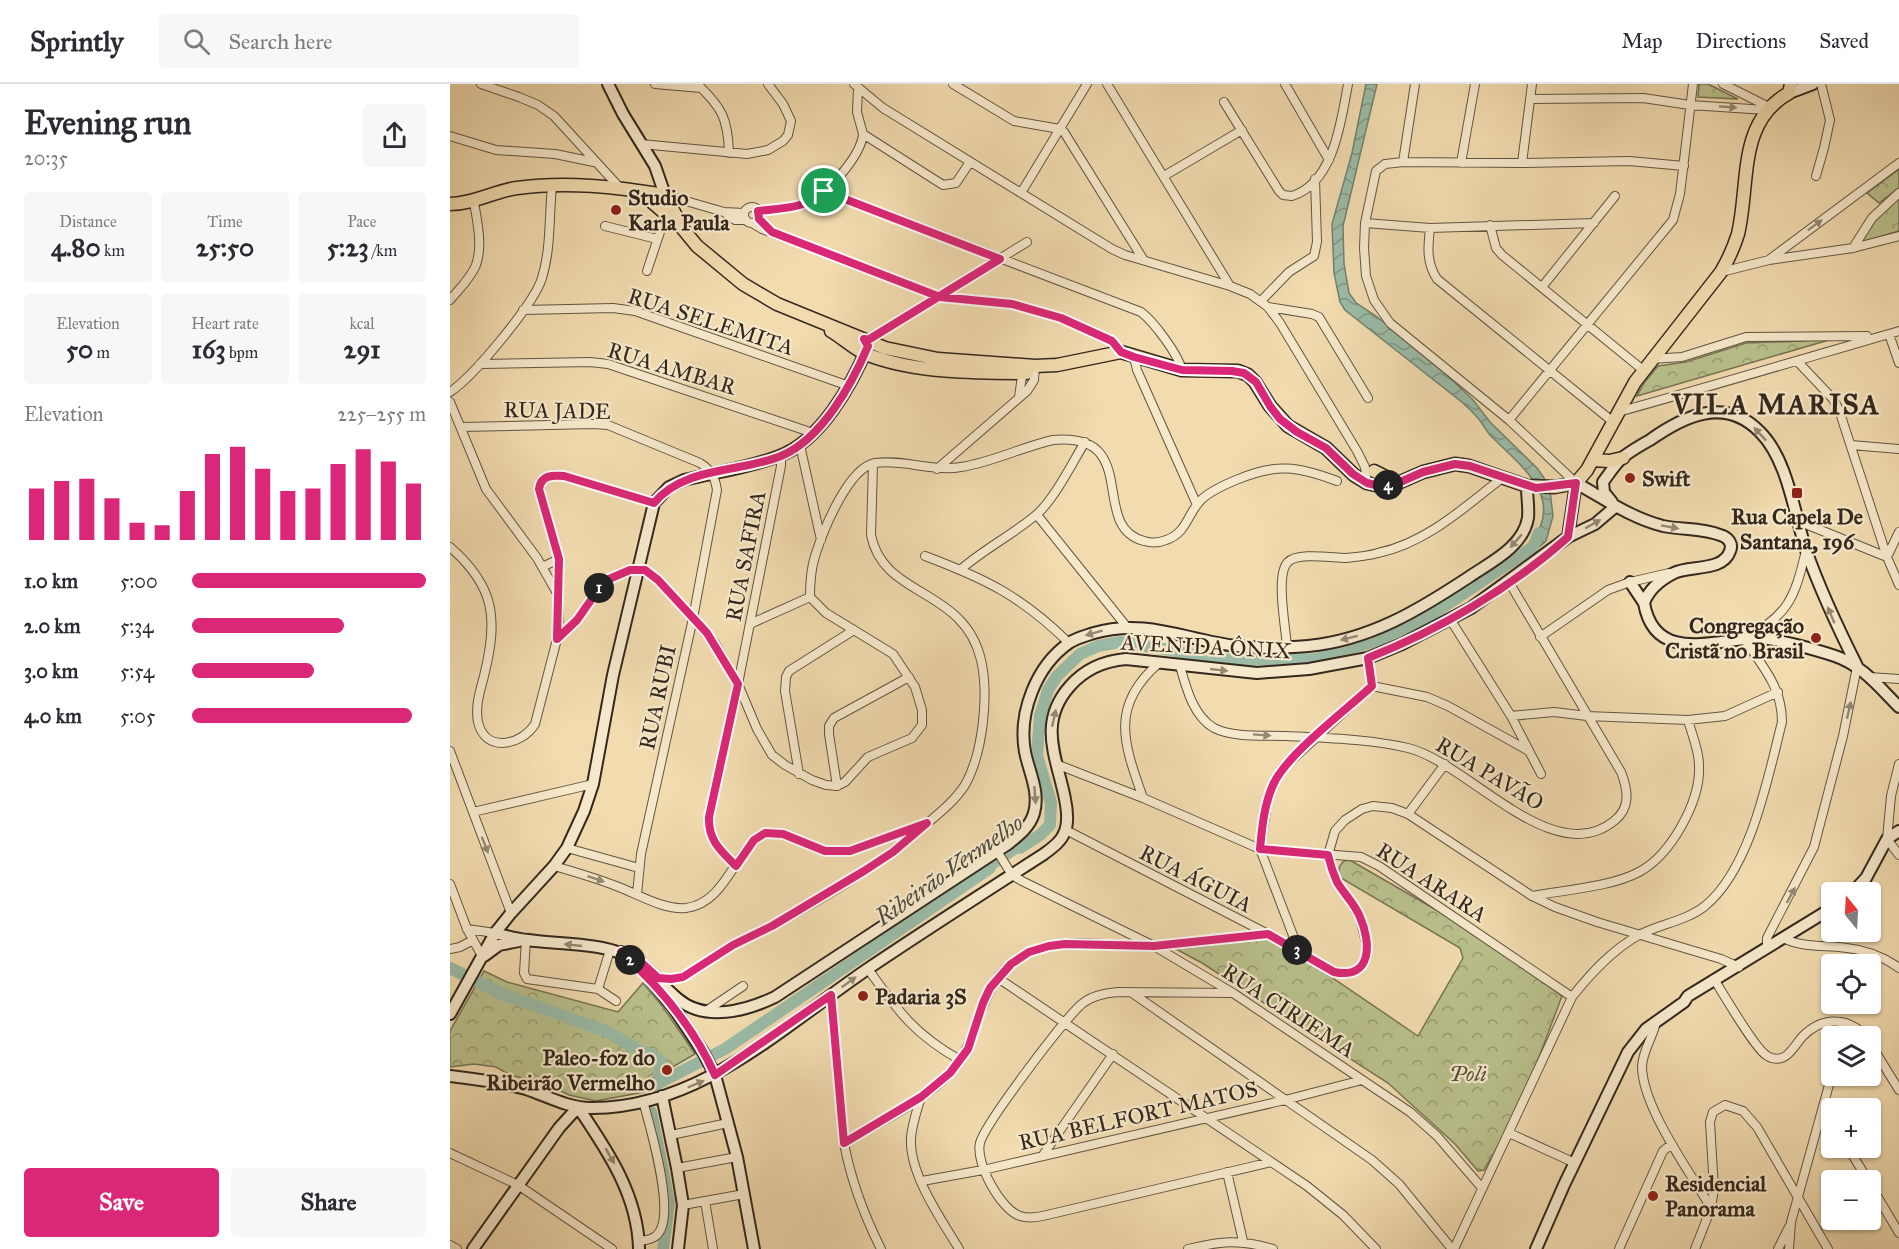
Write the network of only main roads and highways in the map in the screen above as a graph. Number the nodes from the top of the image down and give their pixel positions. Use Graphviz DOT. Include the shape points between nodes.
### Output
graph roads {
  1 [pos="608,84"];
  2 [pos="1813,84"];
  3 [pos="1790,88"];
  4 [pos="638,190"];
  5 [pos="665,195"];
  6 [pos="450,204"];
  7 [pos="666,214"];
  8 [pos="866,339"];
  9 [pos="865,353"];
  10 [pos="914,355"];
  11 [pos="1134,357"];
  12 [pos="1029,370"];
  13 [pos="1623,458"];
  14 [pos="1593,460"];
  15 [pos="1374,471"];
  16 [pos="1398,483"];
  17 [pos="1576,483"];
  18 [pos="1531,487"];
  19 [pos="1616,507"];
  20 [pos="1568,537"];
  21 [pos="1630,582"];
  22 [pos="1644,603"];
  23 [pos="1845,642"];
  24 [pos="1832,655"];
  25 [pos="1857,667"];
  26 [pos="1899,707"];
  27 [pos="1899,831"];
  28 [pos="1862,882"];
  29 [pos="511,913"];
  30 [pos="1821,915"];
  31 [pos="495,933"];
  32 [pos="520,939"];
  33 [pos="616,951"];
  34 [pos="482,957"];
  35 [pos="450,1014"];
  36 [pos="715,1075"];
  37 [pos="450,1076"];
  38 [pos="662,1096"];
  39 [pos="578,1107"];
  40 [pos="639,1245"];
  41 [pos="472,1249"];
  42 [pos="678,1249"];
  43 [pos="754,1249"];
  44 [pos="1536,1249"];
  1 -- 5 [label="main road" via="659,175"];
  2 -- 3 [label="main road"];
  3 -- 14 [label="main road" via="1756,125 1732,252 1721,272 1647,365"];
  4 -- 5 [label="main road"];
  4 -- 6 [label="main road" via="514,188 474,202"];
  4 -- 7 [label="main road"];
  5 -- 7 [label="main road"];
  5 -- 8 [label="main road" via="697,246 743,284 777,304"];
  7 -- 9 [label="main road" via="692,250 736,285 822,325"];
  8 -- 9 [label="main road"];
  8 -- 10 [label="main road"];
  9 -- 10 [label="main road" via="899,359"];
  9 -- 12 [label="main road" via="928,368"];
  9 -- 29 [label="main road" via="849,386 800,445 781,456 676,483 654,503 584,811 567,848"];
  10 -- 12 [label="main road"];
  11 -- 12 [label="main road" via="1064,371"];
  11 -- 12 [label="main road" via="1121,352"];
  11 -- 16 [label="main road" via="1182,370 1238,371 1248,375 1280,419 1326,448 1353,474 1380,486"];
  13 -- 14 [label="main road"];
  13 -- 19 [label="main road" via="1602,486"];
  23 -- 13 [label="main road, one-way" via="1806,549 1774,451 1760,431 1734,415 1709,412 1667,428"];
  14 -- 17 [label="main road"];
  15 -- 16 [label="main road"];
  16 -- 18 [label="main road" via="1455,464"];
  17 -- 18 [label="main road"];
  17 -- 19 [label="main road"];
  17 -- 20 [label="main road"];
  18 -- 33 [label="main road, AVENIDA ÔNIX, one-way" via="1522,534 1511,547 1405,617 1371,632 1334,642 1287,647 1236,646 1126,627 1069,643 1040,675 1025,716 1025,750 1036,800 1029,826 998,853 775,997 742,1011 693,1008 643,964"];
  20 -- 19 [label="main road, AVENIDA ÔNIX, one-way" via="1595,524"];
  19 -- 22 [label="main road, one-way" via="1664,526 1718,534 1731,543 1730,553 1723,561 1676,572 1656,584"];
  36 -- 20 [label="main road, AVENIDA ÔNIX, one-way" via="1051,848 1066,830 1066,806 1051,739 1054,713 1061,697 1091,668 1115,660 1136,659 1257,673 1368,658 1450,619 1509,582"];
  21 -- 22 [label="main road"];
  22 -- 24 [label="main road" via="1653,626 1678,643 1769,639"];
  23 -- 24 [label="main road"];
  23 -- 25 [label="main road"];
  24 -- 25 [label="main road"];
  25 -- 26 [label="main road"];
  27 -- 28 [label="main road" via="1887,839"];
  29 -- 31 [label="main road"];
  29 -- 32 [label="main road" via="511,928"];
  30 -- 44 [label="main road" via="1691,1002 1684,1002 1640,1035 1628,1052"];
  31 -- 32 [label="main road"];
  31 -- 34 [label="main road"];
  33 -- 32 [label="main road, one-way"];
  32 -- 34 [label="main road" via="499,945"];
  33 -- 36 [label="main road" via="656,986 673,1007"];
  34 -- 35 [label="main road"];
  38 -- 36 [label="main road, one-way"];
  36 -- 43 [label="main road"];
  37 -- 39 [label="main road" via="508,1085"];
  38 -- 39 [label="main road" via="609,1107"];
  38 -- 42 [label="main road" via="683,1205"];
  39 -- 40 [label="main road, one-way" via="606,1148 626,1188"];
  39 -- 41 [label="main road"];
}
